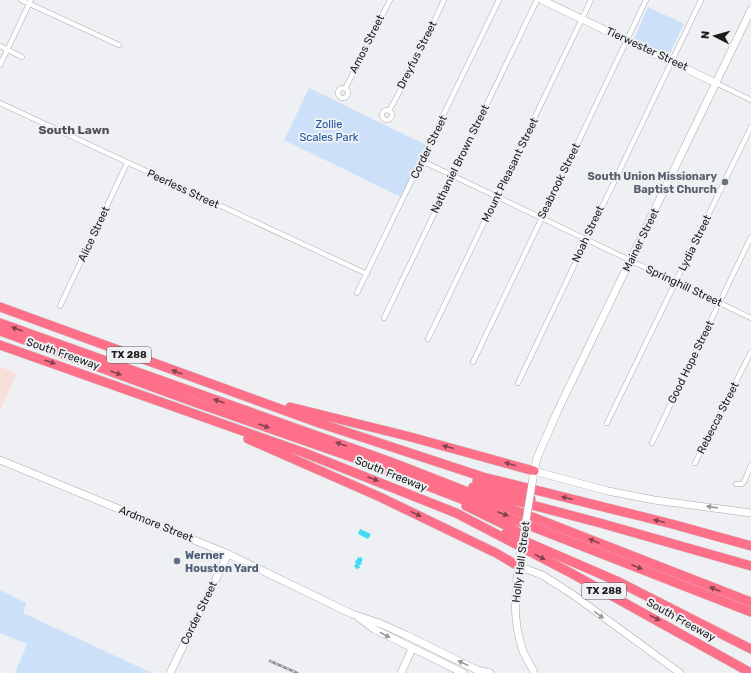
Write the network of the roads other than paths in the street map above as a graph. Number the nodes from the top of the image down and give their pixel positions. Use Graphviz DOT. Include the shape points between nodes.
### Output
graph roads {
  1 [pos="21,0"];
  2 [pos="390,0"];
  3 [pos="444,0"];
  4 [pos="499,0"];
  5 [pos="537,0"];
  6 [pos="542,0"];
  7 [pos="591,0"];
  8 [pos="646,0"];
  9 [pos="701,0"];
  10 [pos="30,2"];
  11 [pos="751,10"];
  12 [pos="582,19"];
  13 [pos="627,40"];
  14 [pos="119,45"];
  15 [pos="0,46"];
  16 [pos="8,49"];
  17 [pos="22,57"];
  18 [pos="672,61"];
  19 [pos="0,65"];
  20 [pos="716,83"];
  21 [pos="345,89"];
  22 [pos="751,100"];
  23 [pos="0,103"];
  24 [pos="389,111"];
  25 [pos="751,127"];
  26 [pos="422,161"];
  27 [pos="127,163"];
  28 [pos="452,176"];
  29 [pos="497,197"];
  30 [pos="542,218"];
  31 [pos="751,238"];
  32 [pos="586,239"];
  33 [pos="631,260"];
  34 [pos="367,274"];
  35 [pos="676,282"];
  36 [pos="357,293"];
  37 [pos="720,303"];
  38 [pos="60,306"];
  39 [pos="2,307"];
  40 [pos="384,318"];
  41 [pos="751,318"];
  42 [pos="0,322"];
  43 [pos="0,331"];
  44 [pos="428,339"];
  45 [pos="0,345"];
  46 [pos="751,352"];
  47 [pos="473,362"];
  48 [pos="518,382"];
  49 [pos="254,399"];
  50 [pos="179,409"];
  51 [pos="607,423"];
  52 [pos="652,443"];
  53 [pos="391,447"];
  54 [pos="0,460"];
  55 [pos="695,464"];
  56 [pos="751,464"];
  57 [pos="374,465"];
  58 [pos="534,475"];
  59 [pos="434,478"];
  60 [pos="736,484"];
  61 [pos="456,513"];
  62 [pos="751,513"];
  63 [pos="600,523"];
  64 [pos="751,546"];
  65 [pos="543,548"];
  66 [pos="228,554"];
  67 [pos="519,562"];
  68 [pos="749,565"];
  69 [pos="751,602"];
  70 [pos="751,612"];
  71 [pos="352,614"];
  72 [pos="708,628"];
  73 [pos="412,649"];
  74 [pos="751,649"];
  75 [pos="751,655"];
  76 [pos="478,672"];
  77 [pos="531,672"];
  78 [pos="170,673"];
  79 [pos="401,673"];
  80 [pos="463,673"];
  81 [pos="490,673"];
  82 [pos="680,673"];
  83 [pos="751,673"];
  1 -- 10 [label="street"];
  2 -- 21 [label="street, Amos Street"];
  3 -- 24 [label="street, Dreyfus Street"];
  4 -- 26 [label="street, Corder Street"];
  5 -- 28 [label="street, Nathaniel Brown Street"];
  6 -- 12 [label="street, Tierwester Street"];
  7 -- 12 [label="street, Mount Pleasant Street"];
  8 -- 13 [label="street, Seabrook Street"];
  9 -- 18 [label="street, Noah Street"];
  10 -- 14 [label="street"];
  10 -- 16 [label="street"];
  11 -- 20 [label="street, Mainer Street"];
  12 -- 13 [label="street, Tierwester Street"];
  12 -- 29 [label="street, Mount Pleasant Street"];
  13 -- 18 [label="street, Tierwester Street"];
  13 -- 30 [label="street, Seabrook Street"];
  15 -- 16 [label="street"];
  16 -- 17 [label="street"];
  16 -- 19 [label="street"];
  18 -- 20 [label="street, Tierwester Street"];
  18 -- 32 [label="street, Noah Street"];
  20 -- 22 [label="street, Tierwester Street"];
  20 -- 33 [label="street, Mainer Street"];
  23 -- 27 [label="street, Peerless Street"];
  25 -- 35 [label="street, Lydia Street"];
  26 -- 28 [label="street, Springhill Street"];
  26 -- 34 [label="street, Corder Street"];
  27 -- 34 [label="street, Peerless Street"];
  27 -- 38 [label="street, Alice Street"];
  28 -- 29 [label="street, Springhill Street"];
  28 -- 40 [label="street, Nathaniel Brown Street"];
  29 -- 30 [label="street, Springhill Street"];
  29 -- 44 [label="street, Mount Pleasant Street"];
  30 -- 32 [label="street, Springhill Street"];
  30 -- 47 [label="street, Seabrook Street"];
  31 -- 37 [label="street, Good Hope Street"];
  32 -- 33 [label="street, Springhill Street"];
  32 -- 48 [label="street, Noah Street"];
  33 -- 35 [label="street, Springhill Street"];
  33 -- 58 [label="street, Mainer Street" via="549,430 537,458"];
  34 -- 36 [label="street, Corder Street"];
  35 -- 37 [label="street, Springhill Street"];
  35 -- 51 [label="street, Lydia Street"];
  37 -- 41 [label="street, Springhill Street"];
  37 -- 52 [label="street, Good Hope Street"];
  49 -- 39 [label="highway, South Freeway / TX 288, one-way"];
  59 -- 42 [label="highway, one-way"];
  43 -- 57 [label="highway, one-way"];
  45 -- 50 [label="highway, South Freeway / TX 288, one-way"];
  46 -- 55 [label="street, Rebecca Street"];
  49 -- 53 [label="highway, South Freeway / TX 288"];
  58 -- 49 [label="highway, one-way" via="486,457"];
  50 -- 61 [label="highway, South Freeway / TX 288, one-way" via="305,453"];
  50 -- 67 [label="highway, one-way" via="374,494"];
  53 -- 63 [label="highway" via="444,469"];
  64 -- 53 [label="highway, South Freeway / TX 288, one-way" via="482,477"];
  54 -- 66 [label="street, Ardmore Street"];
  56 -- 60 [label="street" via="744,482"];
  57 -- 65 [label="highway" via="385,473 437,493 499,522"];
  57 -- 70 [label="highway, one-way"];
  62 -- 58 [label="street, one-way" via="654,500"];
  58 -- 67 [label="street, Holly Hall Street, bridge"];
  59 -- 63 [label="highway" via="453,481"];
  69 -- 59 [label="highway, one-way"];
  61 -- 65 [label="highway"];
  61 -- 83 [label="highway, South Freeway / TX 288, one-way" via="569,572"];
  63 -- 68 [label="highway"];
  65 -- 72 [label="highway" via="620,582"];
  66 -- 71 [label="street, Ardmore Street"];
  66 -- 78 [label="street, Corder Street"];
  67 -- 77 [label="street, Holly Hall Street" via="515,600 516,626"];
  67 -- 82 [label="street, one-way" via="572,594"];
  71 -- 73 [label="street, Ardmore Street, one-way"];
  76 -- 71 [label="street, Ardmore Street, one-way" via="406,635"];
  72 -- 74 [label="highway"];
  72 -- 75 [label="highway"];
  73 -- 79 [label="street"];
  73 -- 80 [label="street, Ardmore Street"];
  76 -- 81 [label="street, Ardmore Street"];
}
